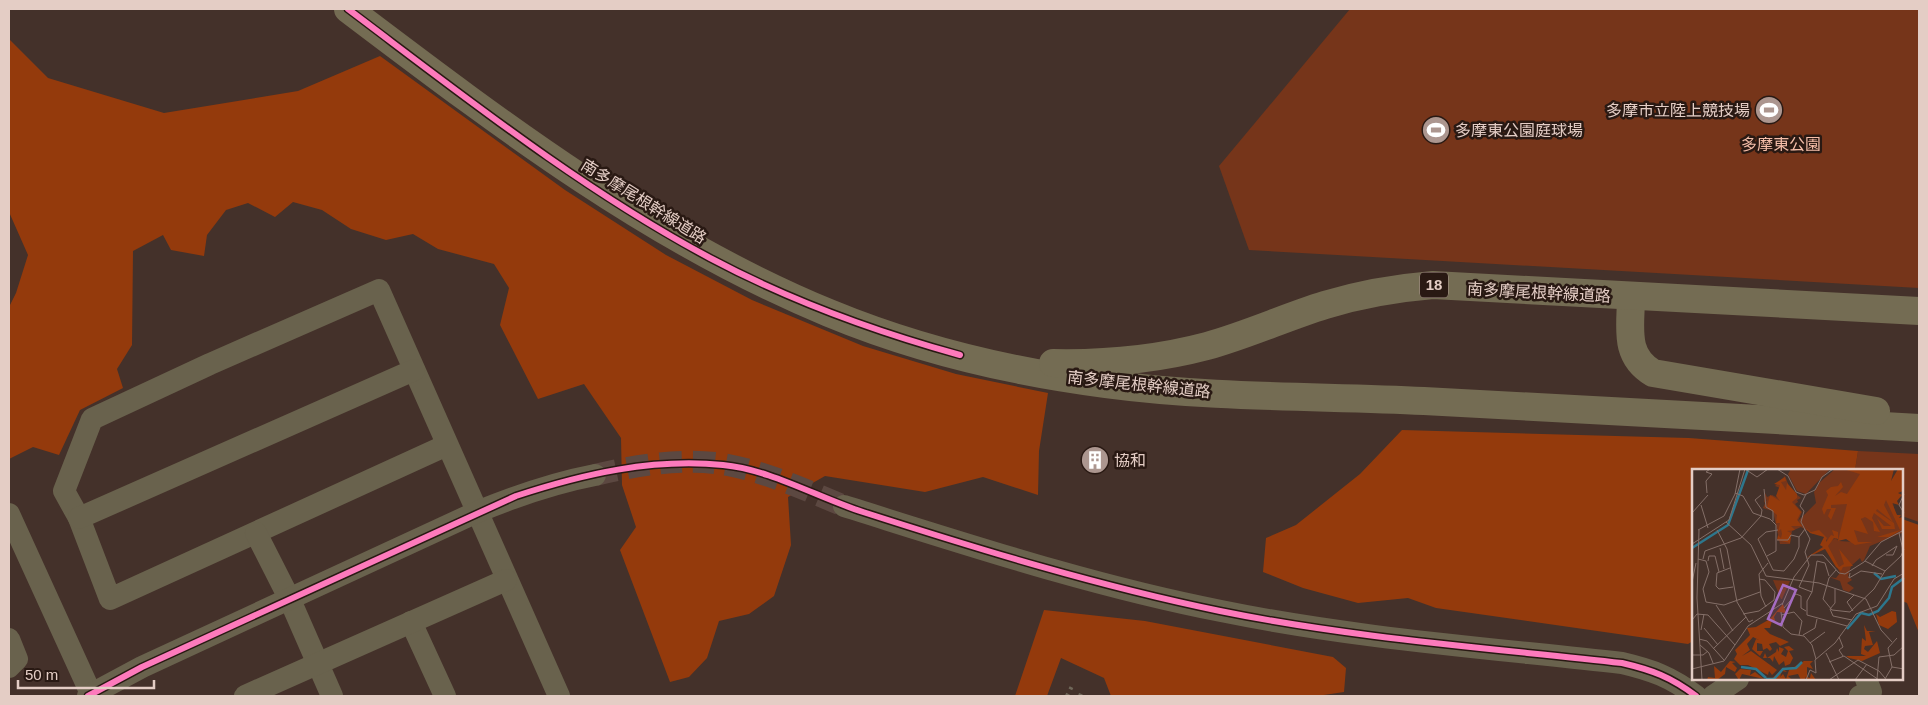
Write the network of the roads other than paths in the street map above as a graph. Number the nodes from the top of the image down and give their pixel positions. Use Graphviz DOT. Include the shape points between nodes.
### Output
graph roads {
  1 [pos="348,9"];
  2 [pos="1631,296"];
  3 [pos="1919,312"];
  4 [pos="960,355"];
  5 [pos="414,370"];
  6 [pos="1919,420"];
  7 [pos="1919,428"];
  8 [pos="447,445"];
  9 [pos="595,475"];
  10 [pos="844,506"];
  11 [pos="477,512"];
  12 [pos="9,514"];
  13 [pos="79,518"];
  14 [pos="256,533"];
  15 [pos="506,580"];
  16 [pos="290,600"];
  17 [pos="411,622"];
  18 [pos="9,639"];
  19 [pos="317,663"];
  20 [pos="9,667"];
  21 [pos="1737,680"];
  22 [pos="1866,680"];
  23 [pos="91,696"];
  24 [pos="245,696"];
  25 [pos="332,696"];
  26 [pos="445,696"];
  27 [pos="559,696"];
  28 [pos="1696,696"];
  29 [pos="1713,696"];
  30 [pos="1860,696"];
  1 -- 4 [label="main road, 南多摩尾根幹線道路 / 18" via="574,174 710,258 830,313"];
  2 -- 3 [label="main road, 南多摩尾根幹線道路 / 18"];
  2 -- 4 [label="main road, 南多摩尾根幹線道路 / 18" via="1433,285 1406,287 1326,305 1209,345 1157,356 1065,363"];
  2 -- 6 [label="main road" via="1631,345 1636,360 1653,373"];
  4 -- 7 [label="main road, 南多摩尾根幹線道路 / 18" via="1105,384 1171,390"];
  5 -- 8 [label="street"];
  5 -- 13 [label="street"];
  5 -- 13 [label="street" via="379,290 210,364 92,419 64,491"];
  8 -- 11 [label="street"];
  8 -- 14 [label="street"];
  9 -- 11 [label="street" via="555,483"];
  10 -- 28 [label="street" via="1095,583 1222,612 1334,630 1622,663 1675,680"];
  11 -- 15 [label="street"];
  11 -- 16 [label="street"];
  12 -- 23 [label="street"];
  13 -- 14 [label="street" via="110,600"];
  14 -- 16 [label="street"];
  15 -- 17 [label="street"];
  15 -- 27 [label="street"];
  16 -- 19 [label="street"];
  16 -- 23 [label="street" via="142,667"];
  17 -- 19 [label="street"];
  17 -- 26 [label="street"];
  18 -- 20 [label="street" via="17,659"];
  19 -- 24 [label="street"];
  19 -- 25 [label="street"];
  21 -- 29 [label="street"];
  22 -- 30 [label="street" via="1871,692"];
}
